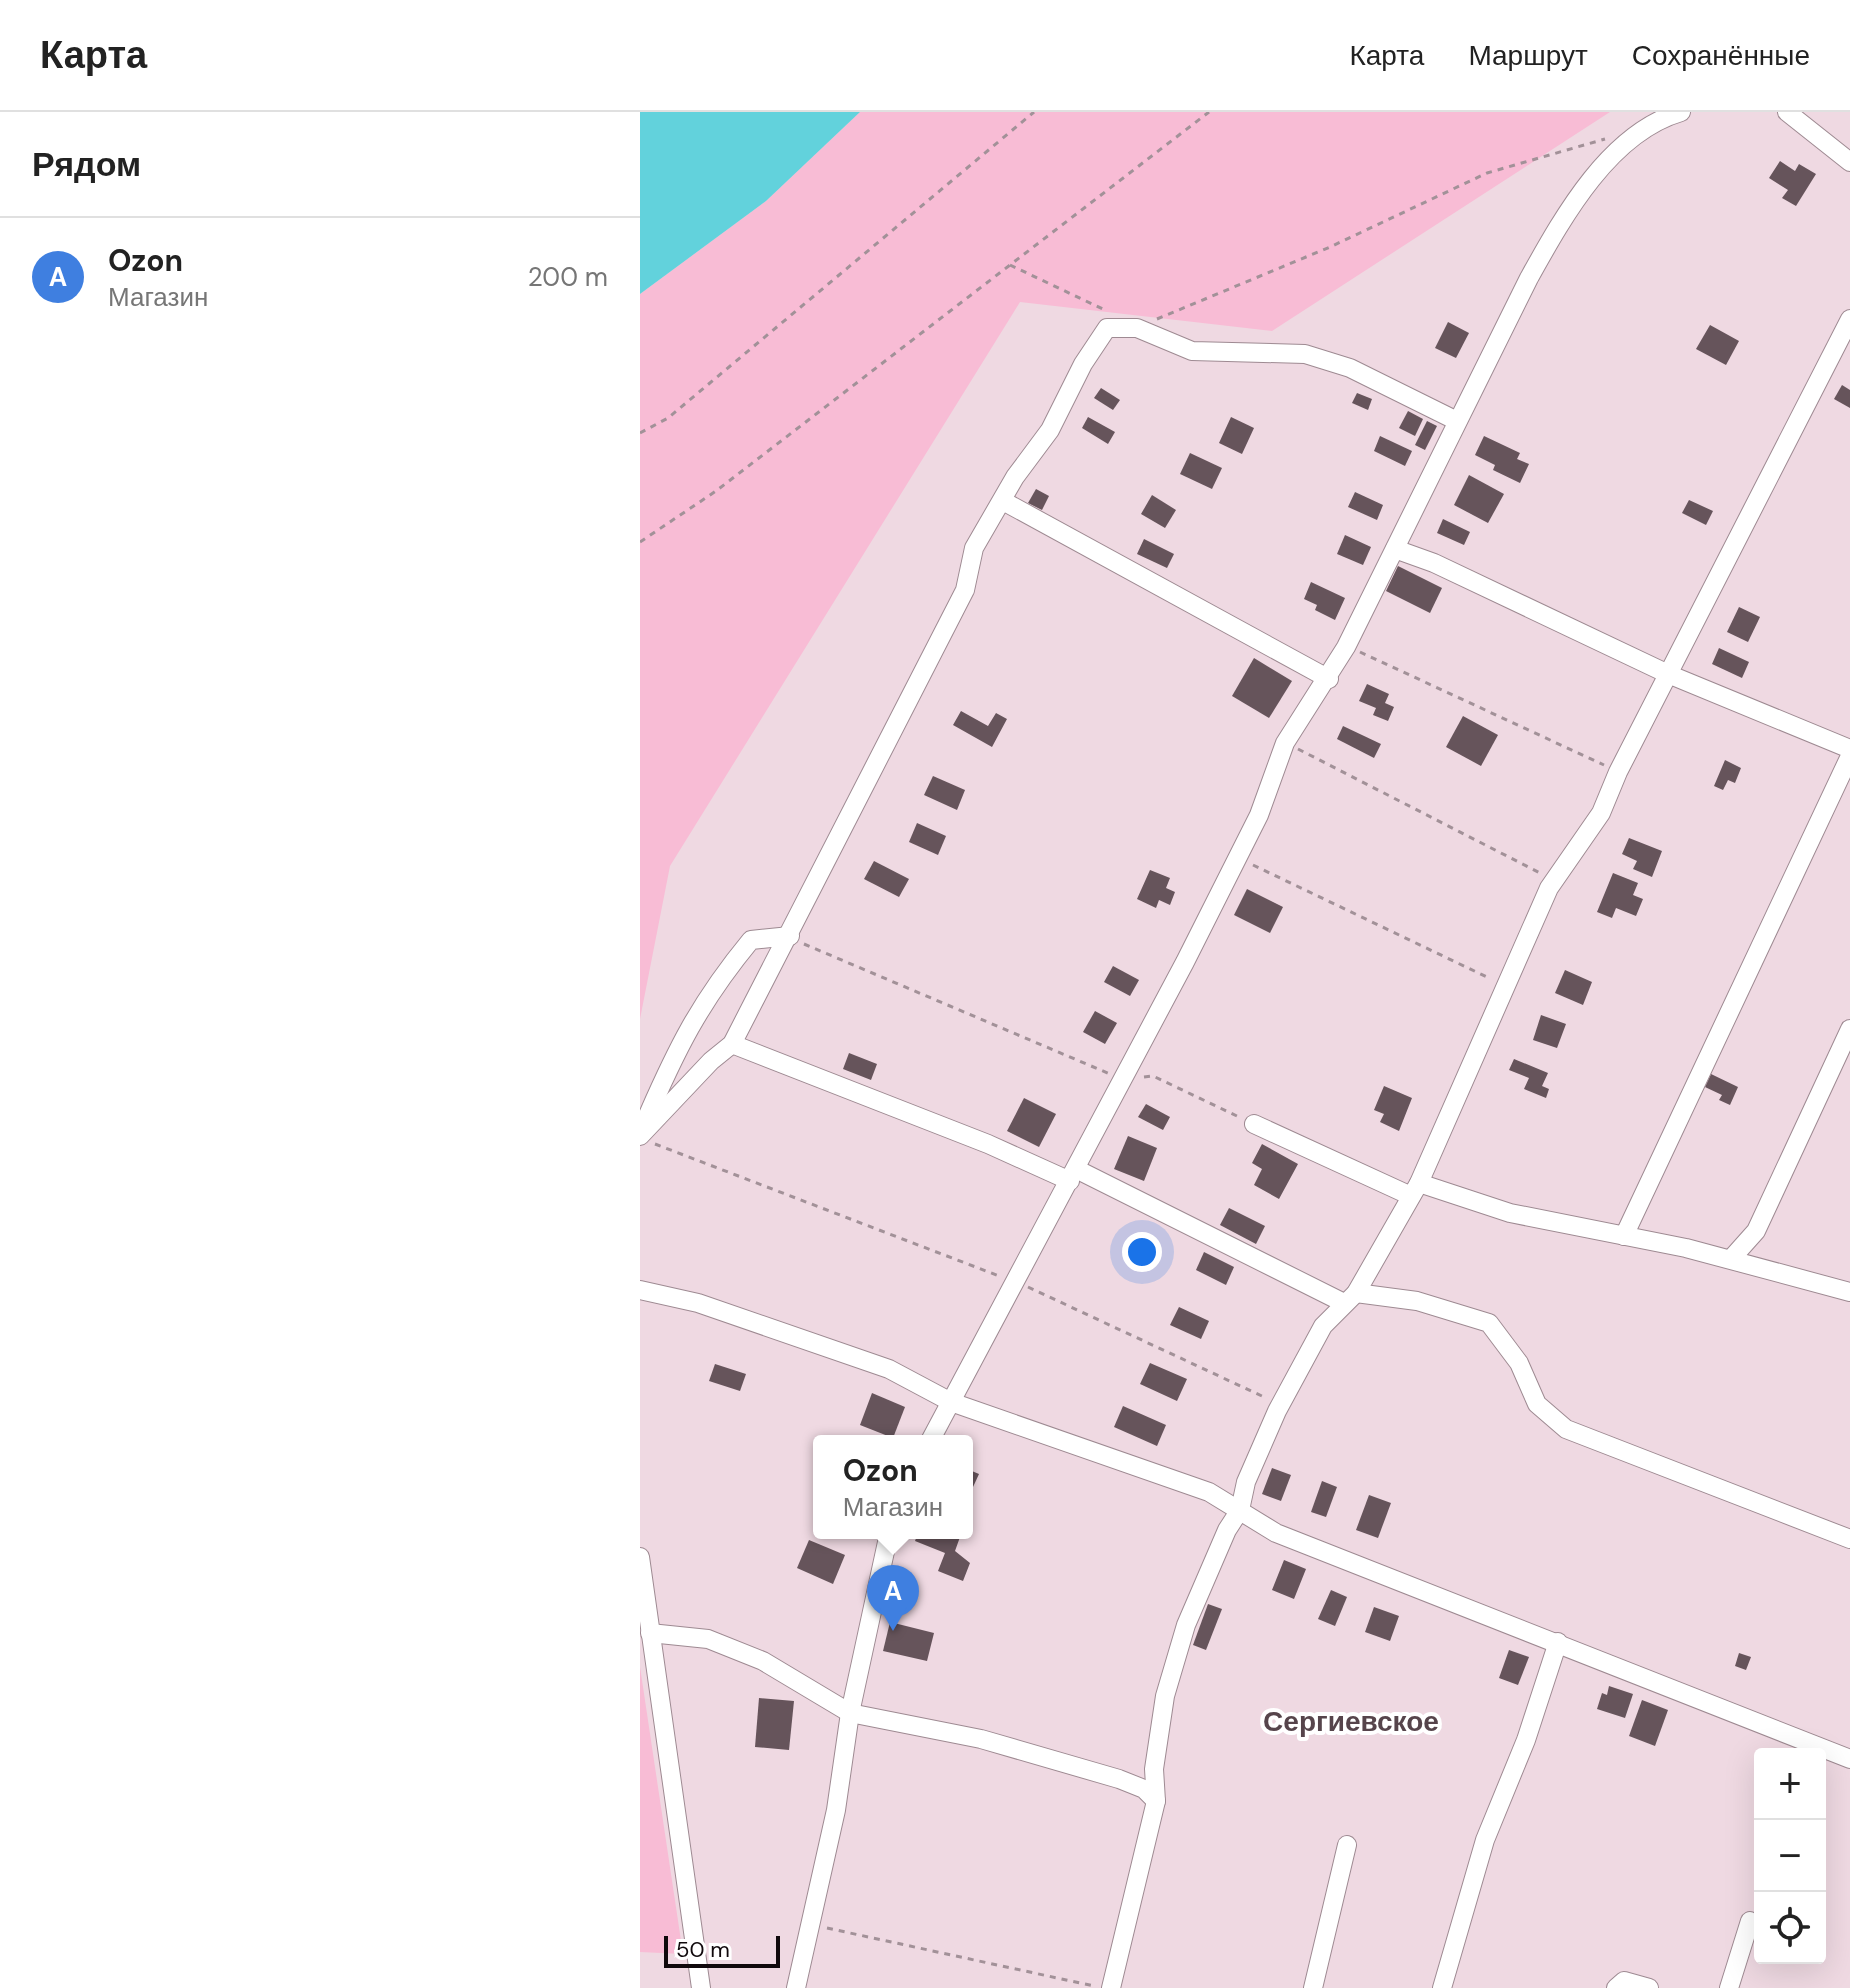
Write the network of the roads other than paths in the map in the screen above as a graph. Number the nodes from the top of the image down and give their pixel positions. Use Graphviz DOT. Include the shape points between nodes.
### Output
graph roads {
  1 [pos="1681,112"];
  2 [pos="1787,112"];
  3 [pos="1850,162"];
  4 [pos="1850,319"];
  5 [pos="1457,421"];
  6 [pos="1003,501"];
  7 [pos="1395,549"];
  8 [pos="1668,674"];
  9 [pos="1329,679"];
  10 [pos="1850,749"];
  11 [pos="1850,756"];
  12 [pos="790,936"];
  13 [pos="1850,1029"];
  14 [pos="732,1044"];
  15 [pos="1254,1124"];
  16 [pos="645,1138"];
  17 [pos="1073,1175"];
  18 [pos="1415,1189"];
  19 [pos="1624,1236"];
  20 [pos="1731,1259"];
  21 [pos="640,1290"];
  22 [pos="1850,1292"];
  23 [pos="1350,1298"];
  24 [pos="951,1402"];
  25 [pos="933,1435"];
  26 [pos="1240,1510"];
  27 [pos="888,1539"];
  28 [pos="1850,1539"];
  29 [pos="640,1557"];
  30 [pos="650,1633"];
  31 [pos="1558,1642"];
  32 [pos="850,1713"];
  33 [pos="1850,1759"];
  34 [pos="1156,1801"];
  35 [pos="1347,1845"];
  36 [pos="1750,1921"];
  37 [pos="701,1988"];
  38 [pos="796,1988"];
  39 [pos="1111,1988"];
  40 [pos="1313,1988"];
  41 [pos="1442,1988"];
  42 [pos="1616,1988"];
  43 [pos="1649,1988"];
  44 [pos="1729,1988"];
  1 -- 5 [label="street" via="1637,135 1561,221"];
  2 -- 3 [label="street"];
  4 -- 8 [label="street"];
  5 -- 6 [label="street" via="1350,368 1305,354 1192,351 1137,328 1107,328"];
  5 -- 7 [label="street"];
  6 -- 9 [label="street"];
  6 -- 12 [label="street" via="974,548 965,590"];
  7 -- 8 [label="street"];
  7 -- 9 [label="street"];
  8 -- 10 [label="street"];
  8 -- 18 [label="street" via="1601,813 1554,880"];
  9 -- 17 [label="street" via="1285,743 1259,815"];
  11 -- 19 [label="street"];
  12 -- 14 [label="street"];
  12 -- 16 [label="street" via="751,940 714,986 681,1039"];
  13 -- 20 [label="street" via="1756,1231"];
  14 -- 16 [label="street"];
  14 -- 17 [label="street"];
  15 -- 18 [label="street"];
  17 -- 23 [label="street"];
  17 -- 24 [label="street"];
  18 -- 19 [label="street"];
  18 -- 23 [label="street"];
  19 -- 20 [label="street"];
  20 -- 22 [label="street"];
  21 -- 24 [label="street" via="805,1337 889,1369"];
  23 -- 26 [label="street" via="1323,1326 1280,1405 1246,1482"];
  23 -- 28 [label="street" via="1417,1301 1489,1323 1519,1363 1537,1404 1566,1429"];
  24 -- 25 [label="street"];
  24 -- 26 [label="street" via="1209,1492"];
  26 -- 31 [label="street" via="1276,1533"];
  26 -- 34 [label="street" via="1186,1625 1165,1696 1154,1769"];
  27 -- 32 [label="street"];
  29 -- 30 [label="street"];
  30 -- 32 [label="street" via="708,1639 763,1661"];
  30 -- 37 [label="street"];
  31 -- 33 [label="street"];
  31 -- 41 [label="street" via="1485,1840"];
  32 -- 34 [label="street" via="981,1739 1119,1779 1144,1789"];
  32 -- 38 [label="street" via="836,1810"];
  34 -- 39 [label="street"];
  35 -- 40 [label="street"];
  36 -- 44 [label="street"];
  42 -- 43 [label="street" via="1624,1981"];
}
